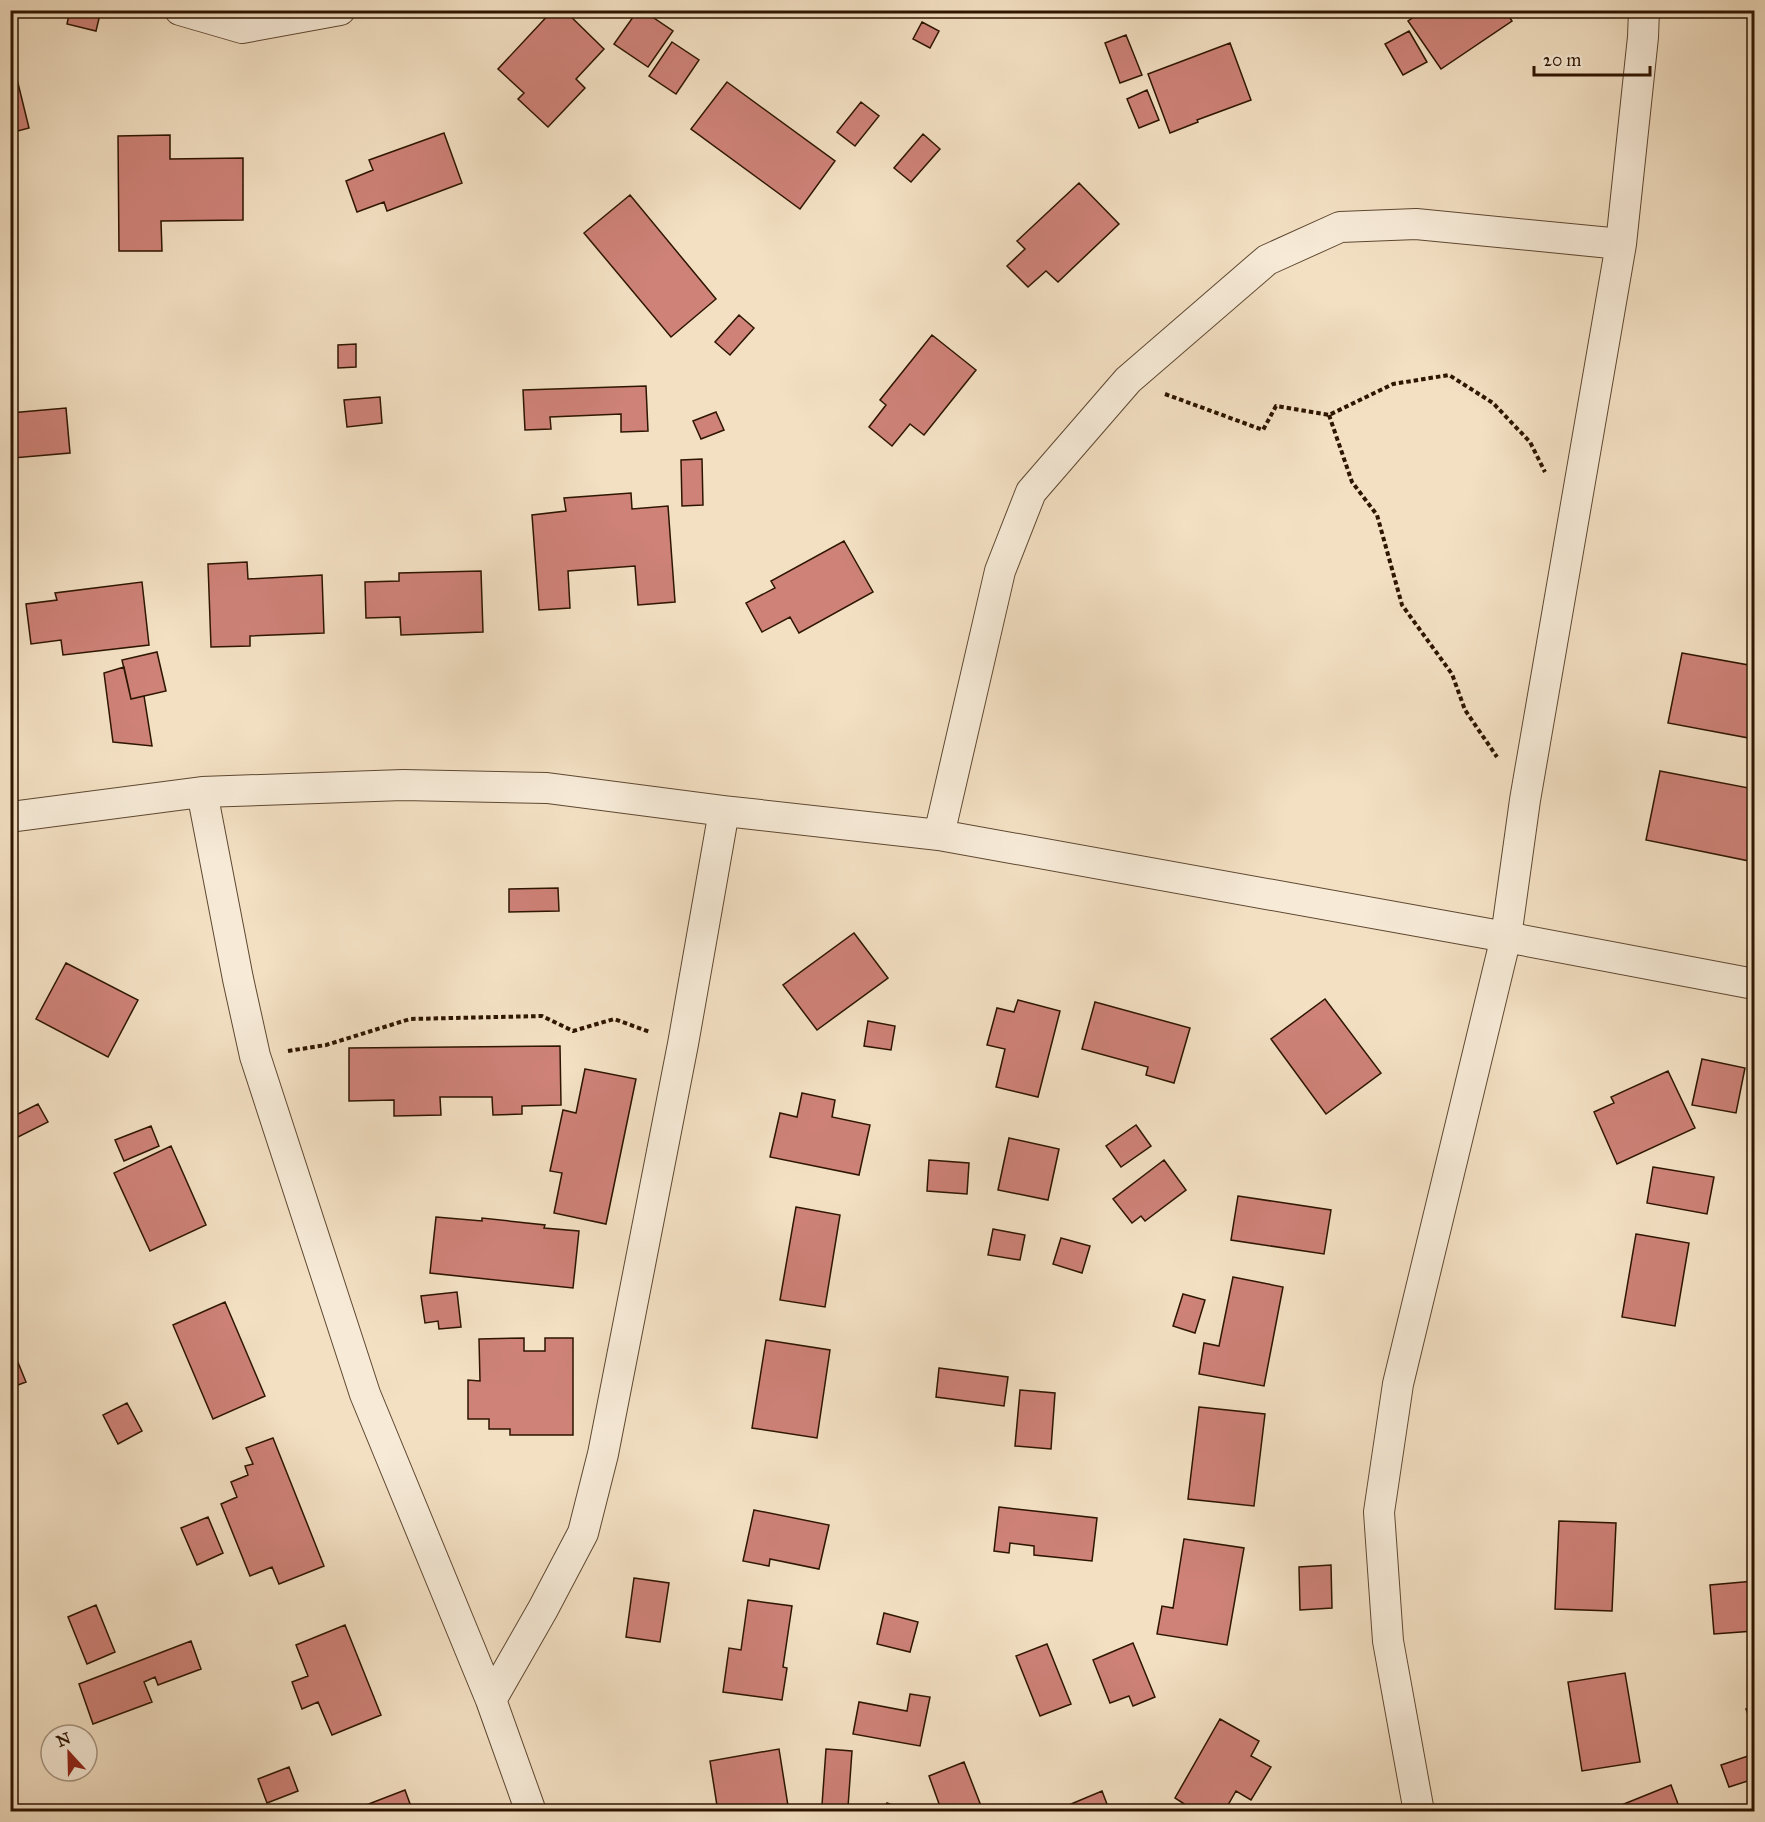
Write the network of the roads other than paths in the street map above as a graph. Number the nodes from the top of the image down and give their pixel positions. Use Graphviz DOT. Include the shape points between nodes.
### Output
graph roads {
  1 [pos="180,10"];
  2 [pos="340,10"];
  3 [pos="1644,10"];
  4 [pos="1621,244"];
  5 [pos="202,792"];
  6 [pos="724,811"];
  7 [pos="10,817"];
  8 [pos="939,835"];
  9 [pos="1506,937"];
  10 [pos="1755,984"];
  11 [pos="491,1700"];
  12 [pos="531,1812"];
  13 [pos="1419,1812"];
  1 -- 2 [label="street" via="242,28"];
  3 -- 4 [label="street"];
  4 -- 8 [label="street" via="1416,224 1340,227 1267,260 1128,380 1031,492 1000,571"];
  4 -- 9 [label="street" via="1525,800"];
  5 -- 6 [label="street" via="403,785 547,788"];
  5 -- 7 [label="street"];
  5 -- 11 [label="street" via="255,1056 365,1394"];
  6 -- 8 [label="street"];
  6 -- 11 [label="street" via="603,1454 583,1533"];
  8 -- 9 [label="street"];
  9 -- 10 [label="street"];
  9 -- 13 [label="street" via="1398,1384 1379,1512 1388,1641"];
  11 -- 12 [label="street"];
}
